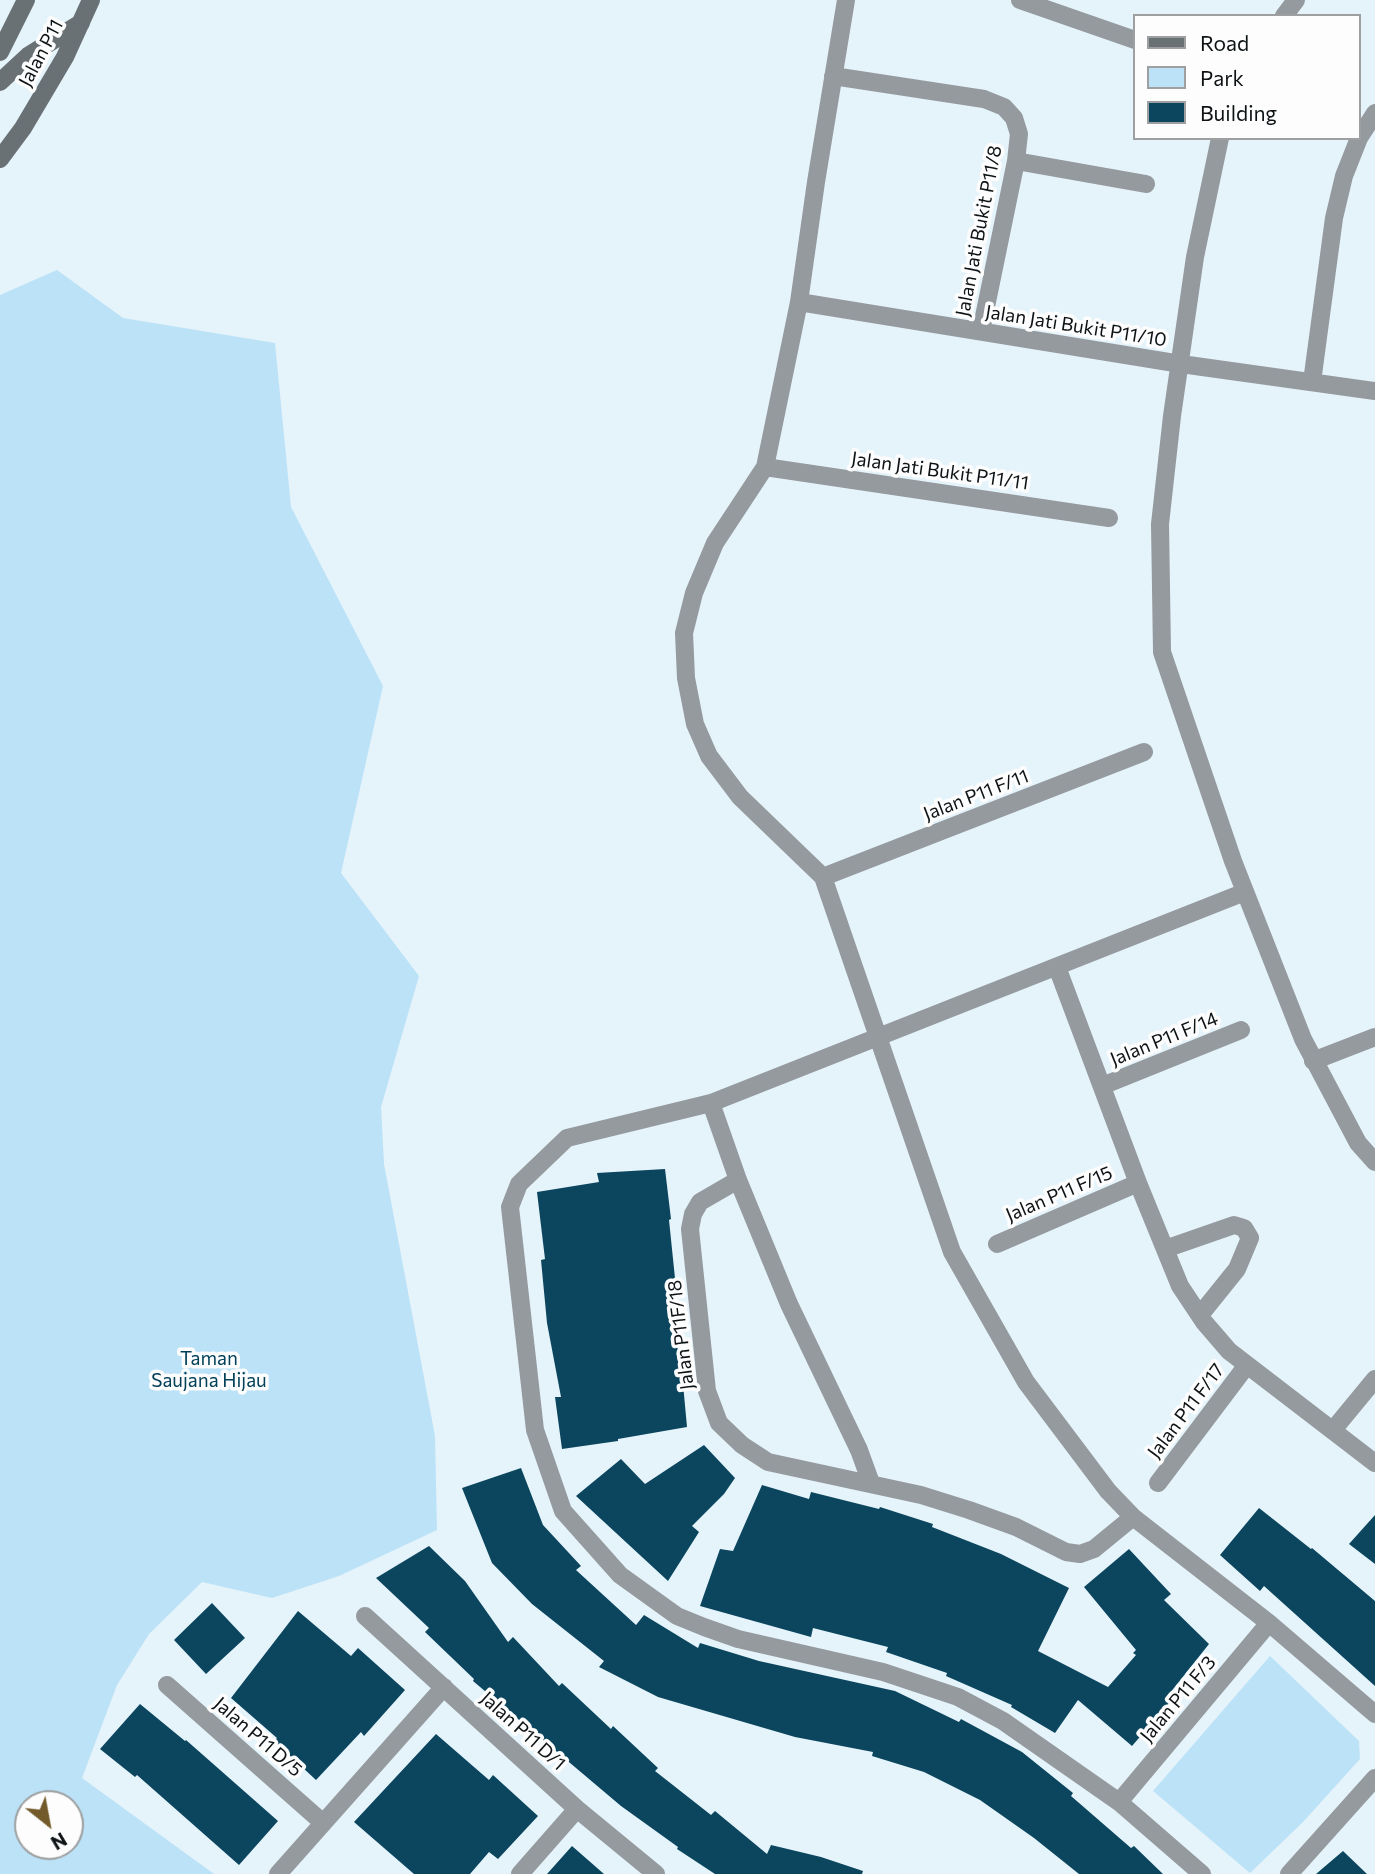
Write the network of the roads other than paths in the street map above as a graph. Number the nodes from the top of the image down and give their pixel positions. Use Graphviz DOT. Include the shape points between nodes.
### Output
graph roads {
  1 [pos="26,0"];
  2 [pos="91,0"];
  3 [pos="846,0"];
  4 [pos="1020,0"];
  5 [pos="1297,0"];
  6 [pos="1286,14"];
  7 [pos="81,23"];
  8 [pos="1134,40"];
  9 [pos="0,52"];
  10 [pos="833,76"];
  11 [pos="0,82"];
  12 [pos="1375,113"];
  13 [pos="1361,135"];
  14 [pos="1220,140"];
  15 [pos="1358,140"];
  16 [pos="0,159"];
  17 [pos="1016,162"];
  18 [pos="1146,184"];
  19 [pos="799,302"];
  20 [pos="981,331"];
  21 [pos="1181,364"];
  22 [pos="1312,382"];
  23 [pos="1375,391"];
  24 [pos="765,467"];
  25 [pos="1109,518"];
  26 [pos="1144,752"];
  27 [pos="823,877"];
  28 [pos="1245,892"];
  29 [pos="1057,967"];
  30 [pos="1241,1030"];
  31 [pos="878,1037"];
  32 [pos="1375,1037"];
  33 [pos="1313,1061"];
  34 [pos="1102,1087"];
  35 [pos="711,1103"];
  36 [pos="1375,1162"];
  37 [pos="738,1180"];
  38 [pos="1138,1183"];
  39 [pos="997,1244"];
  40 [pos="1165,1249"];
  41 [pos="1200,1315"];
  42 [pos="1247,1365"];
  43 [pos="1375,1379"];
  44 [pos="1333,1430"];
  45 [pos="1375,1463"];
  46 [pos="872,1483"];
  47 [pos="1158,1483"];
  48 [pos="1133,1517"];
  49 [pos="365,1616"];
  50 [pos="1269,1623"];
  51 [pos="167,1685"];
  52 [pos="444,1687"];
  53 [pos="1375,1714"];
  54 [pos="1375,1777"];
  55 [pos="1119,1802"];
  56 [pos="577,1809"];
  57 [pos="322,1822"];
  58 [pos="278,1874"];
  59 [pos="520,1874"];
  60 [pos="656,1874"];
  61 [pos="1202,1874"];
  62 [pos="1289,1874"];
  1 -- 9 [label="main road, Jalan P11"];
  2 -- 7 [label="main road, Jalan P11"];
  3 -- 10 [label="street"];
  4 -- 8 [label="street"];
  5 -- 6 [label="street"];
  7 -- 11 [label="main road" via="27,56"];
  7 -- 16 [label="main road, Jalan P11" via="30,116"];
  10 -- 17 [label="street, Jalan Jati Bukit P11/8" via="984,99 1004,107 1019,134"];
  10 -- 19 [label="street"];
  12 -- 13 [label="street"];
  14 -- 21 [label="street" via="1195,257"];
  15 -- 22 [label="street" via="1334,218"];
  17 -- 18 [label="street"];
  17 -- 20 [label="street, Jalan Jati Bukit P11/8"];
  19 -- 20 [label="street, Jalan Jati Bukit P11/10"];
  19 -- 24 [label="street"];
  20 -- 21 [label="street, Jalan Jati Bukit P11/10"];
  21 -- 22 [label="street, Jalan Jati Bukit P11/10"];
  21 -- 28 [label="street" via="1160,524 1162,652"];
  22 -- 23 [label="street, Jalan Jati Bukit P11/10"];
  24 -- 25 [label="street, Jalan Jati Bukit P11/11"];
  24 -- 27 [label="street" via="715,543 694,593 684,633 686,678 695,724 709,756 740,797"];
  26 -- 27 [label="street, Jalan P11 F/11"];
  27 -- 31 [label="street"];
  28 -- 29 [label="street"];
  28 -- 33 [label="street"];
  29 -- 31 [label="street"];
  29 -- 34 [label="street"];
  30 -- 34 [label="street, Jalan P11 F/14"];
  31 -- 35 [label="street"];
  31 -- 48 [label="street" via="953,1252 1026,1382 1108,1492"];
  32 -- 33 [label="street"];
  33 -- 36 [label="street" via="1358,1143"];
  34 -- 38 [label="street"];
  35 -- 37 [label="street"];
  35 -- 55 [label="street" via="567,1139 519,1184 510,1207 535,1430 563,1511 620,1575 677,1616 738,1639 883,1672 958,1697 1003,1721"];
  37 -- 46 [label="street" via="789,1304"];
  37 -- 46 [label="street, Jalan P11F/18" via="701,1202 690,1228 707,1391 719,1423 768,1462"];
  38 -- 39 [label="street, Jalan P11 F/15"];
  38 -- 40 [label="street"];
  40 -- 41 [label="street" via="1180,1286"];
  40 -- 41 [label="street" via="1234,1225 1244,1228 1250,1238 1237,1269"];
  41 -- 42 [label="street" via="1229,1351"];
  42 -- 44 [label="street"];
  42 -- 47 [label="street, Jalan P11 F/17"];
  43 -- 44 [label="street"];
  44 -- 45 [label="street"];
  46 -- 48 [label="street, Jalan P11F/18" via="969,1510 1080,1554 1094,1549"];
  48 -- 50 [label="street"];
  49 -- 52 [label="street, Jalan P11 D/1"];
  50 -- 53 [label="street"];
  50 -- 55 [label="street, Jalan P11 F/3"];
  51 -- 57 [label="street, Jalan P11 D/5"];
  52 -- 56 [label="street, Jalan P11 D/1"];
  52 -- 57 [label="street"];
  54 -- 62 [label="street"];
  55 -- 61 [label="street"];
  56 -- 59 [label="street"];
  56 -- 60 [label="street, Jalan P11 D/1"];
  57 -- 58 [label="street"];
}
